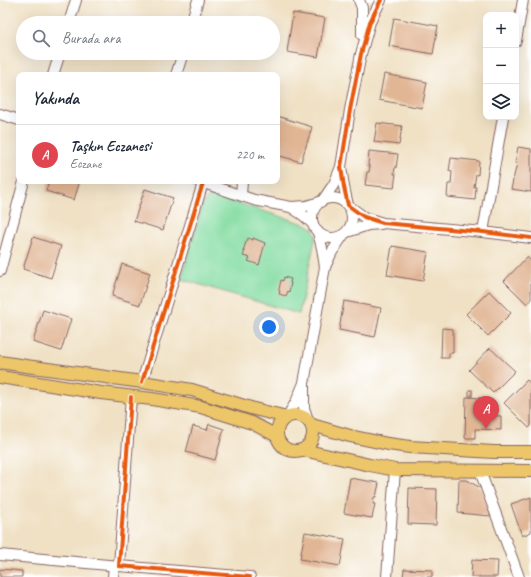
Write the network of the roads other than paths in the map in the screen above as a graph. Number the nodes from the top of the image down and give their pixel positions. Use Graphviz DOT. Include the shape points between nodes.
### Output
graph roads {
  1 [pos="76,0"];
  2 [pos="198,0"];
  3 [pos="359,0"];
  4 [pos="381,0"];
  5 [pos="523,0"];
  6 [pos="71,16"];
  7 [pos="193,16"];
  8 [pos="519,23"];
  9 [pos="361,54"];
  10 [pos="58,60"];
  11 [pos="181,60"];
  12 [pos="54,72"];
  13 [pos="177,72"];
  14 [pos="0,114"];
  15 [pos="16,119"];
  16 [pos="502,120"];
  17 [pos="341,167"];
  18 [pos="23,184"];
  19 [pos="199,184"];
  20 [pos="206,184"];
  21 [pos="242,184"];
  22 [pos="241,195"];
  23 [pos="322,201"];
  24 [pos="349,206"];
  25 [pos="292,207"];
  26 [pos="383,223"];
  27 [pos="316,228"];
  28 [pos="483,232"];
  29 [pos="346,233"];
  30 [pos="531,238"];
  31 [pos="325,267"];
  32 [pos="0,271"];
  33 [pos="0,362"];
  34 [pos="0,377"];
  35 [pos="142,382"];
  36 [pos="304,383"];
  37 [pos="131,397"];
  38 [pos="287,417"];
  39 [pos="310,423"];
  40 [pos="277,436"];
  41 [pos="303,450"];
  42 [pos="531,452"];
  43 [pos="395,470"];
  44 [pos="480,471"];
  45 [pos="531,471"];
  46 [pos="0,555"];
  47 [pos="117,566"];
  48 [pos="113,577"];
  49 [pos="250,577"];
  50 [pos="387,577"];
  51 [pos="519,577"];
  1 -- 6 [label="street"];
  2 -- 7 [label="street"];
  3 -- 9 [label="street" via="363,27"];
  4 -- 9 [label="street" via="370,22"];
  5 -- 8 [label="street"];
  9 -- 17 [label="street"];
  10 -- 12 [label="street"];
  11 -- 13 [label="street"];
  14 -- 15 [label="street"];
  16 -- 28 [label="street"];
  17 -- 23 [label="street" via="334,184"];
  17 -- 24 [label="street"];
  18 -- 32 [label="street"];
  19 -- 35 [label="street"];
  20 -- 22 [label="street"];
  21 -- 22 [label="street"];
  22 -- 25 [label="street"];
  23 -- 24 [label="street" via="333,197 346,202"];
  23 -- 25 [label="street"];
  23 -- 27 [label="street" via="312,215"];
  24 -- 26 [label="street" via="364,217"];
  24 -- 29 [label="street" via="353,221"];
  25 -- 27 [label="street"];
  26 -- 28 [label="street"];
  26 -- 29 [label="street"];
  27 -- 29 [label="street" via="326,237 340,237"];
  27 -- 31 [label="street"];
  28 -- 30 [label="street"];
  29 -- 31 [label="street"];
  31 -- 36 [label="street"];
  33 -- 35 [label="main road"];
  34 -- 37 [label="main road"];
  35 -- 38 [label="main road" via="192,390"];
  36 -- 38 [label="street"];
  36 -- 39 [label="street" via="304,408"];
  37 -- 40 [label="main road" via="201,406 252,423"];
  37 -- 47 [label="street"];
  38 -- 39 [label="main road" via="298,415"];
  38 -- 40 [label="main road" via="279,425"];
  39 -- 41 [label="main road" via="314,431 312,442"];
  39 -- 42 [label="main road" via="365,439 410,447"];
  40 -- 41 [label="main road" via="282,447 287,450"];
  41 -- 43 [label="main road"];
  43 -- 44 [label="main road"];
  43 -- 50 [label="street"];
  44 -- 45 [label="main road"];
  44 -- 51 [label="street"];
  46 -- 47 [label="street"];
  47 -- 48 [label="street"];
  47 -- 49 [label="street"];
}
